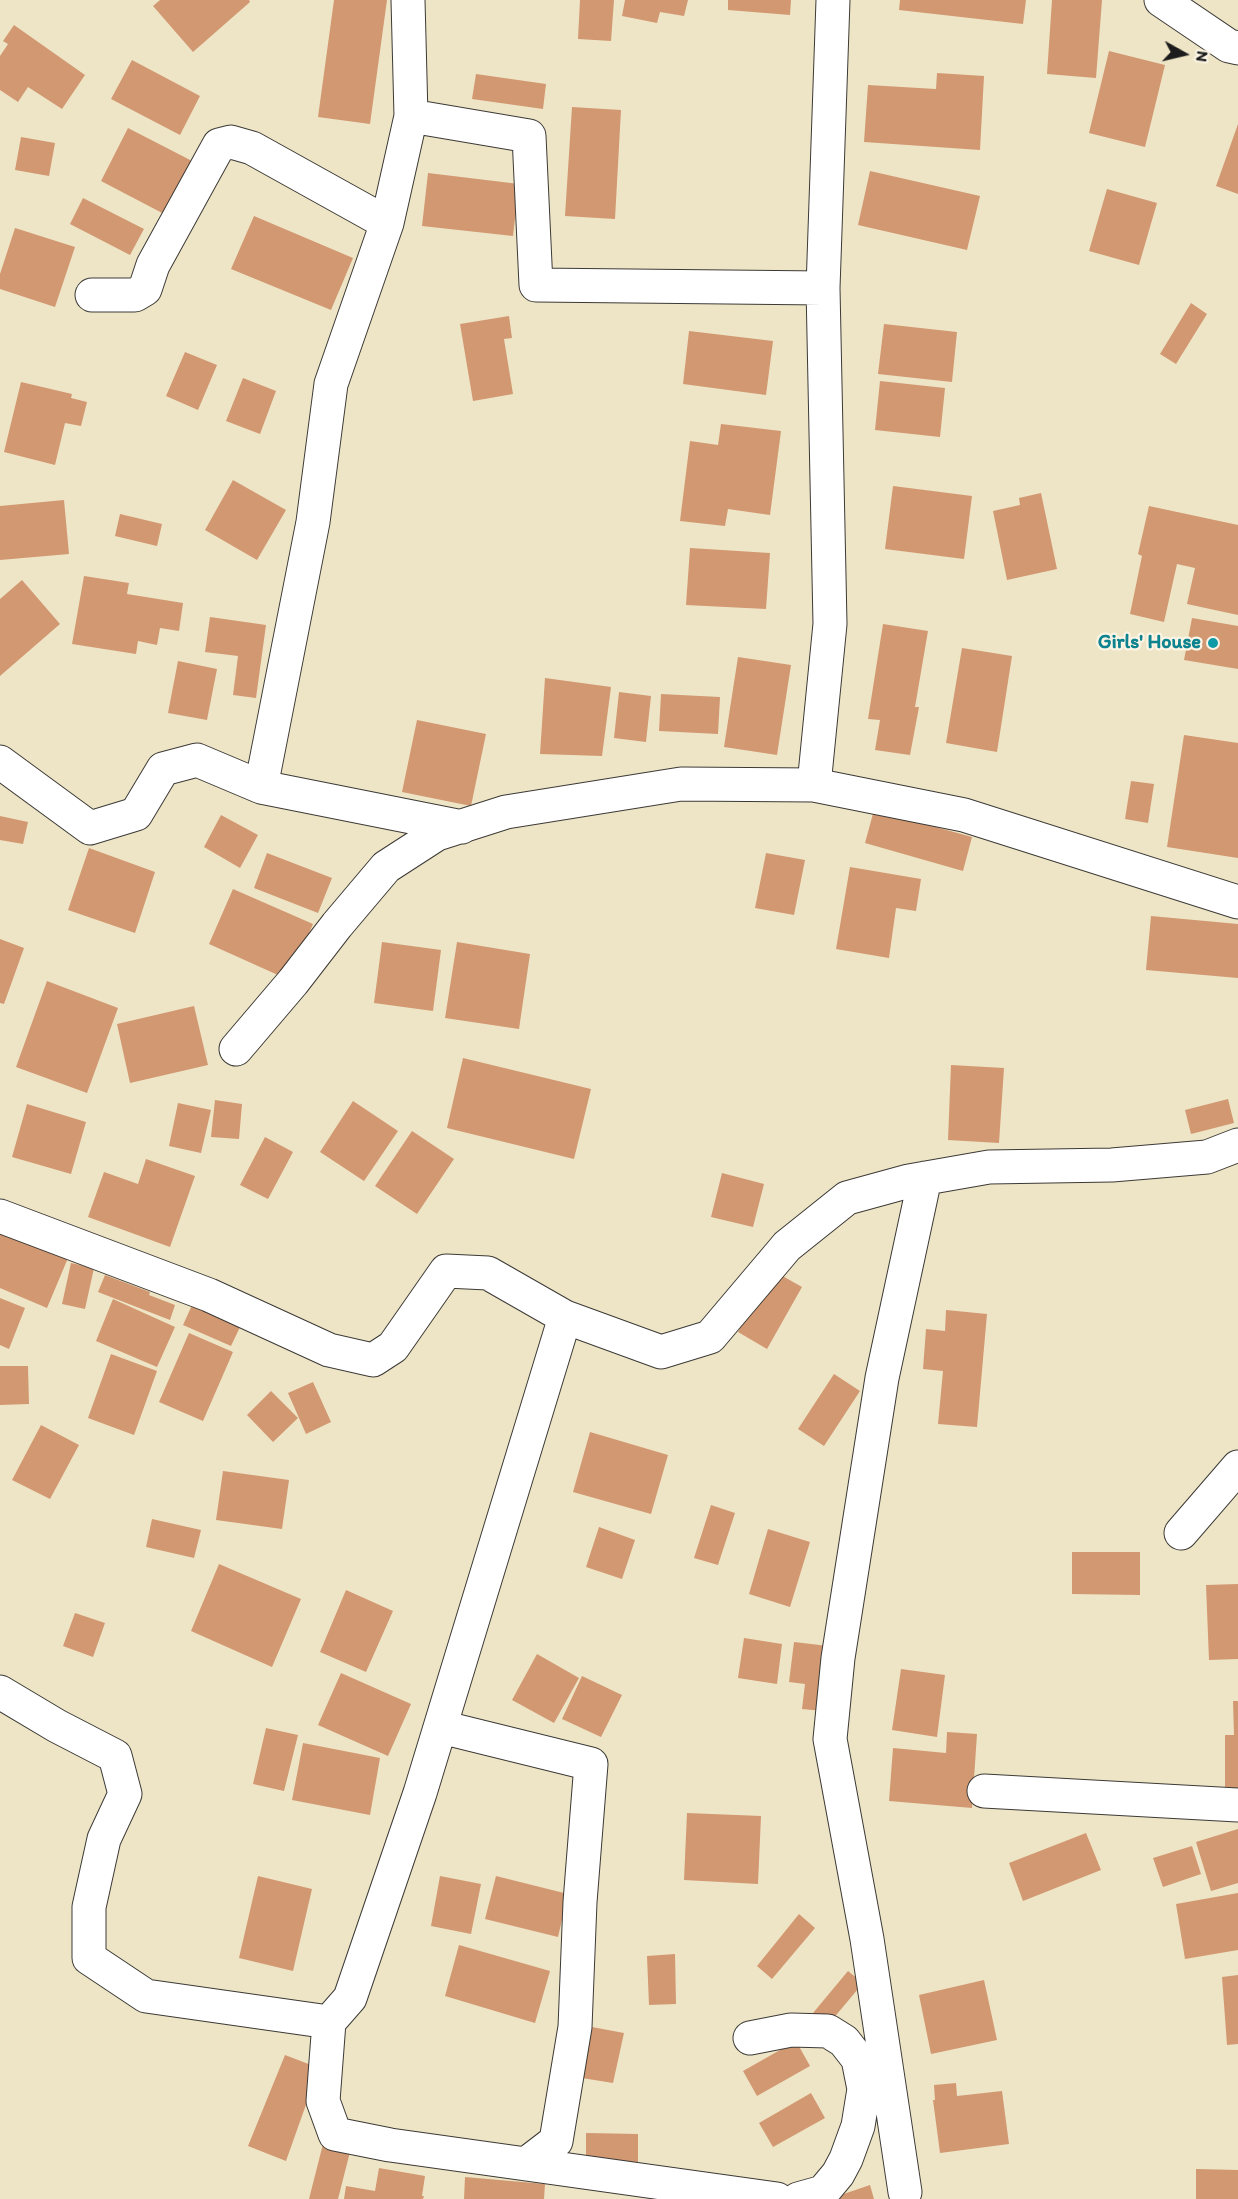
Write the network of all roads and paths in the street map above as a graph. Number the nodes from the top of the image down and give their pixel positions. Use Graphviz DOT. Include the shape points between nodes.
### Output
graph roads {
  1 [pos="408,0"];
  2 [pos="833,0"];
  3 [pos="1161,0"];
  4 [pos="1238,48"];
  5 [pos="411,116"];
  6 [pos="387,223"];
  7 [pos="823,288"];
  8 [pos="92,295"];
  9 [pos="0,762"];
  10 [pos="814,785"];
  11 [pos="261,787"];
  12 [pos="462,827"];
  13 [pos="1238,902"];
  14 [pos="236,1049"];
  15 [pos="1238,1144"];
  16 [pos="925,1178"];
  17 [pos="0,1216"];
  18 [pos="565,1317"];
  19 [pos="1238,1467"];
  20 [pos="1181,1533"];
  21 [pos="0,1692"];
  22 [pos="441,1727"];
  23 [pos="984,1791"];
  24 [pos="1238,1805"];
  25 [pos="329,2022"];
  26 [pos="750,2038"];
  27 [pos="526,2164"];
  28 [pos="905,2192"];
  29 [pos="777,2199"];
  30 [pos="798,2199"];
  1 -- 5 [label="street"];
  2 -- 7 [label="street"];
  3 -- 4 [label="street" via="1229,46"];
  5 -- 6 [label="street"];
  5 -- 7 [label="street" via="529,136 536,285"];
  6 -- 8 [label="street" via="252,148 231,142 219,146 153,265 145,289 135,295"];
  6 -- 11 [label="street" via="331,384 313,522"];
  7 -- 10 [label="street" via="830,624"];
  9 -- 11 [label="street" via="90,828 136,814 163,769 197,760"];
  10 -- 12 [label="street" via="681,784 506,812"];
  10 -- 13 [label="street" via="964,815"];
  11 -- 12 [label="street"];
  12 -- 14 [label="street" via="437,834 386,867"];
  15 -- 16 [label="street" via="1207,1157 1112,1165 989,1167"];
  16 -- 18 [label="street" via="847,1198 788,1246 710,1337 661,1352"];
  16 -- 28 [label="street" via="882,1378 838,1658 830,1739 867,1939"];
  17 -- 18 [label="street" via="209,1295 330,1350 373,1360 393,1347 446,1271 488,1273"];
  18 -- 22 [label="street"];
  19 -- 20 [label="street"];
  21 -- 25 [label="street" via="115,1756 125,1794 104,1839 89,1907 89,1958 146,1996"];
  22 -- 25 [label="street" via="350,1998"];
  22 -- 27 [label="street" via="591,1764 575,2027 556,2141"];
  23 -- 24 [label="street"];
  25 -- 27 [label="street" via="323,2101 335,2134"];
  26 -- 30 [label="street" via="791,2030 828,2031 844,2041 858,2059 864,2089 858,2126 846,2159 823,2192"];
  27 -- 29 [label="street"];
}
